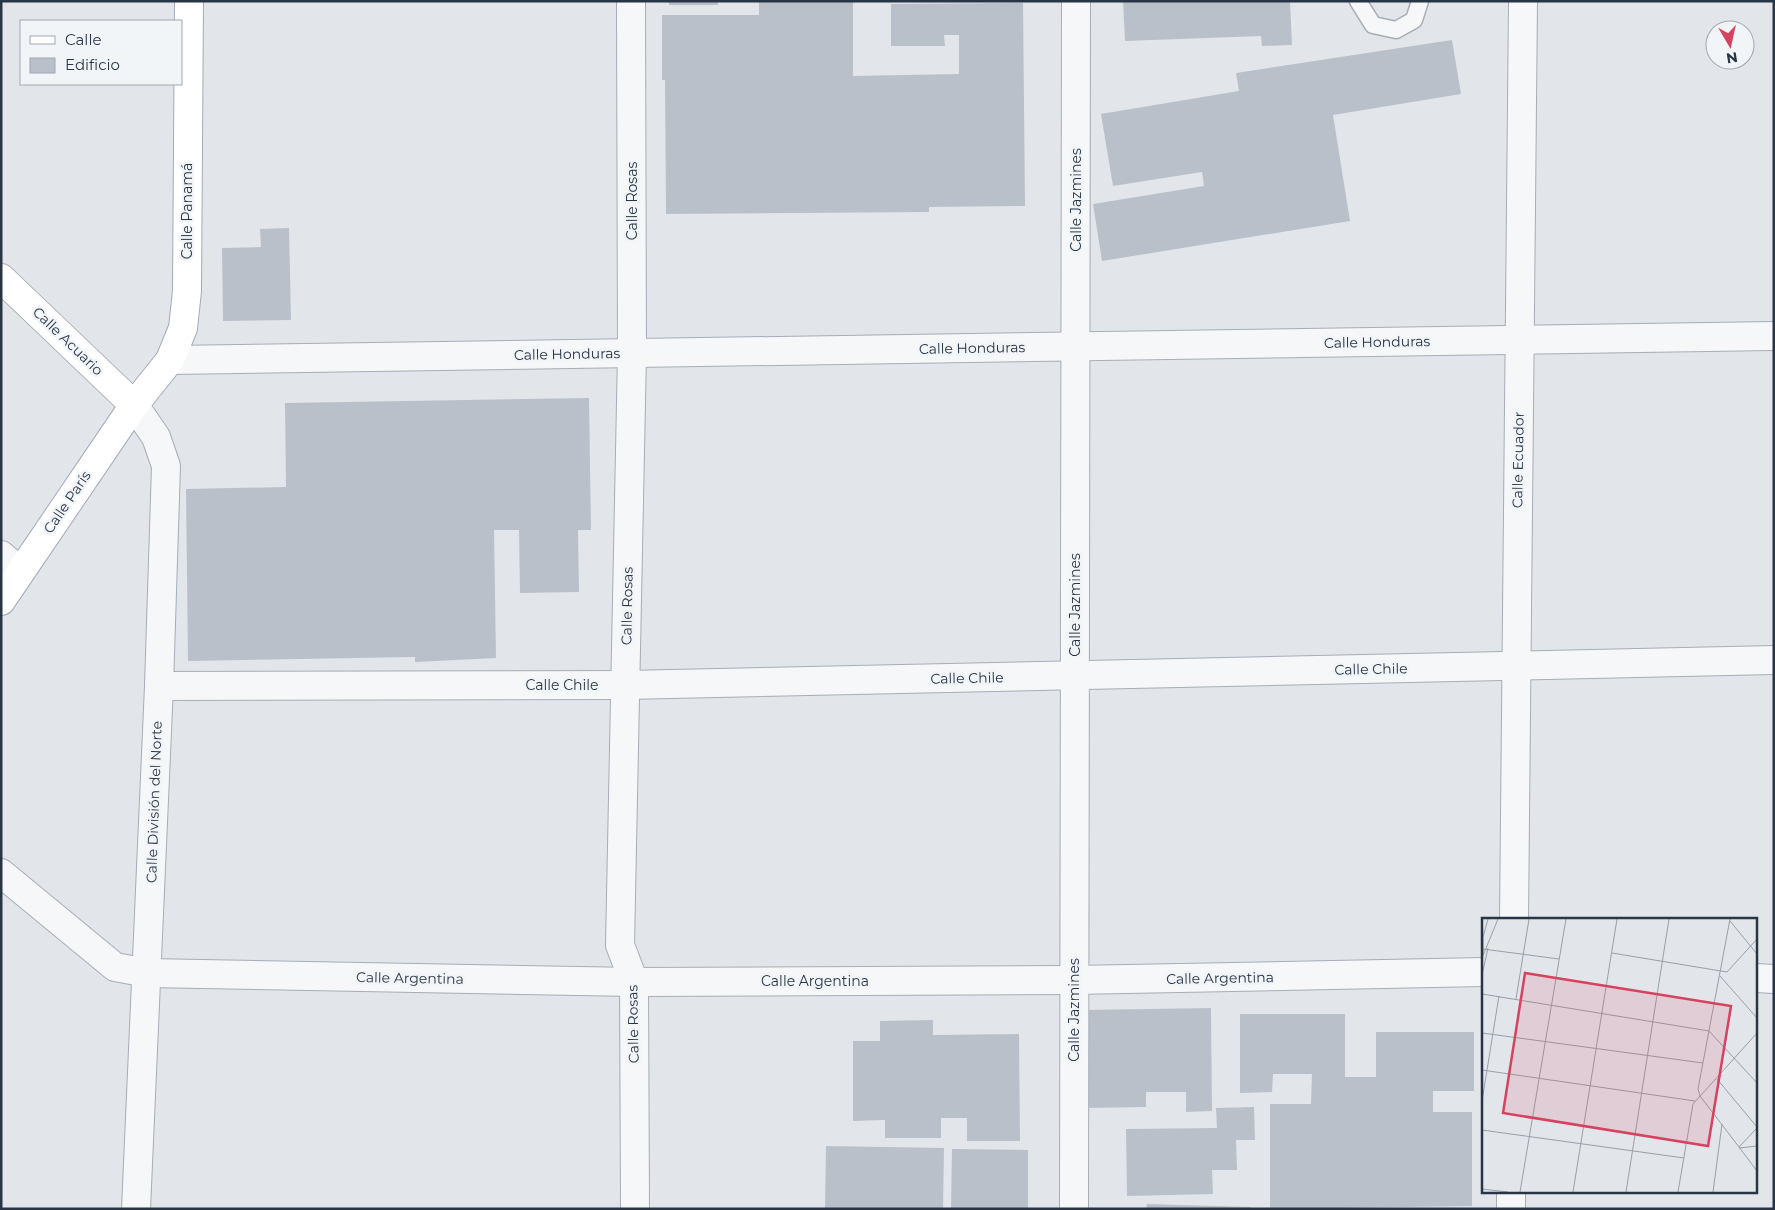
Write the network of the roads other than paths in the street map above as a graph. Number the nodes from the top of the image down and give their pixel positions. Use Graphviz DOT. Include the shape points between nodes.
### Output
graph roads {
  1 [pos="189,1"];
  2 [pos="631,1"];
  3 [pos="1076,1"];
  4 [pos="1358,1"];
  5 [pos="1420,1"];
  6 [pos="1523,1"];
  7 [pos="1,278"];
  8 [pos="1774,336"];
  9 [pos="1519,340"];
  10 [pos="1075,346"];
  11 [pos="632,353"];
  12 [pos="170,360"];
  13 [pos="134,404"];
  14 [pos="11,563"];
  15 [pos="1,601"];
  16 [pos="1774,660"];
  17 [pos="1516,666"];
  18 [pos="1075,676"];
  19 [pos="626,685"];
  20 [pos="159,686"];
  21 [pos="1,873"];
  22 [pos="1514,918"];
  23 [pos="1482,972"];
  24 [pos="147,973"];
  25 [pos="1758,978"];
  26 [pos="1774,979"];
  27 [pos="1074,980"];
  28 [pos="634,982"];
  29 [pos="1511,1192"];
  30 [pos="136,1209"];
  31 [pos="635,1209"];
  32 [pos="1074,1209"];
  33 [pos="1511,1209"];
  1 -- 12 [label="main road, Calle Panamá" via="186,291 183,328"];
  2 -- 11 [label="street, Calle Rosas"];
  3 -- 10 [label="street, Calle Jazmines"];
  4 -- 5 [label="lane" via="1373,25 1396,30 1414,20"];
  6 -- 9 [label="street, Calle Ecuador"];
  7 -- 13 [label="main road, Calle Acuario"];
  8 -- 9 [label="street, Calle Honduras"];
  9 -- 10 [label="street, Calle Honduras"];
  9 -- 17 [label="street, Calle Ecuador"];
  10 -- 11 [label="street, Calle Honduras"];
  10 -- 18 [label="street, Calle Jazmines"];
  11 -- 12 [label="street, Calle Honduras"];
  11 -- 19 [label="street, Calle Rosas"];
  12 -- 13 [label="main road, Calle Panamá"];
  13 -- 14 [label="main road, Calle París"];
  13 -- 20 [label="street, Calle División del Norte" via="156,437 166,466"];
  14 -- 15 [label="main road, Calle París"];
  16 -- 17 [label="street, Calle Chile"];
  17 -- 18 [label="street, Calle Chile"];
  17 -- 22 [label="street, Calle Ecuador"];
  18 -- 19 [label="street, Calle Chile"];
  18 -- 27 [label="street, Calle Jazmines"];
  19 -- 20 [label="street, Calle Chile"];
  19 -- 28 [label="street, Calle Rosas" via="620,945"];
  20 -- 24 [label="street, Calle División del Norte"];
  21 -- 24 [label="street, Calle Argentina" via="115,967"];
  23 -- 27 [label="street, Calle Argentina"];
  24 -- 28 [label="street, Calle Argentina"];
  24 -- 30 [label="street, Calle División del Norte"];
  25 -- 26 [label="street"];
  27 -- 28 [label="street, Calle Argentina"];
  27 -- 32 [label="street, Calle Jazmines"];
  28 -- 31 [label="street, Calle Rosas"];
  29 -- 33 [label="street"];
}
